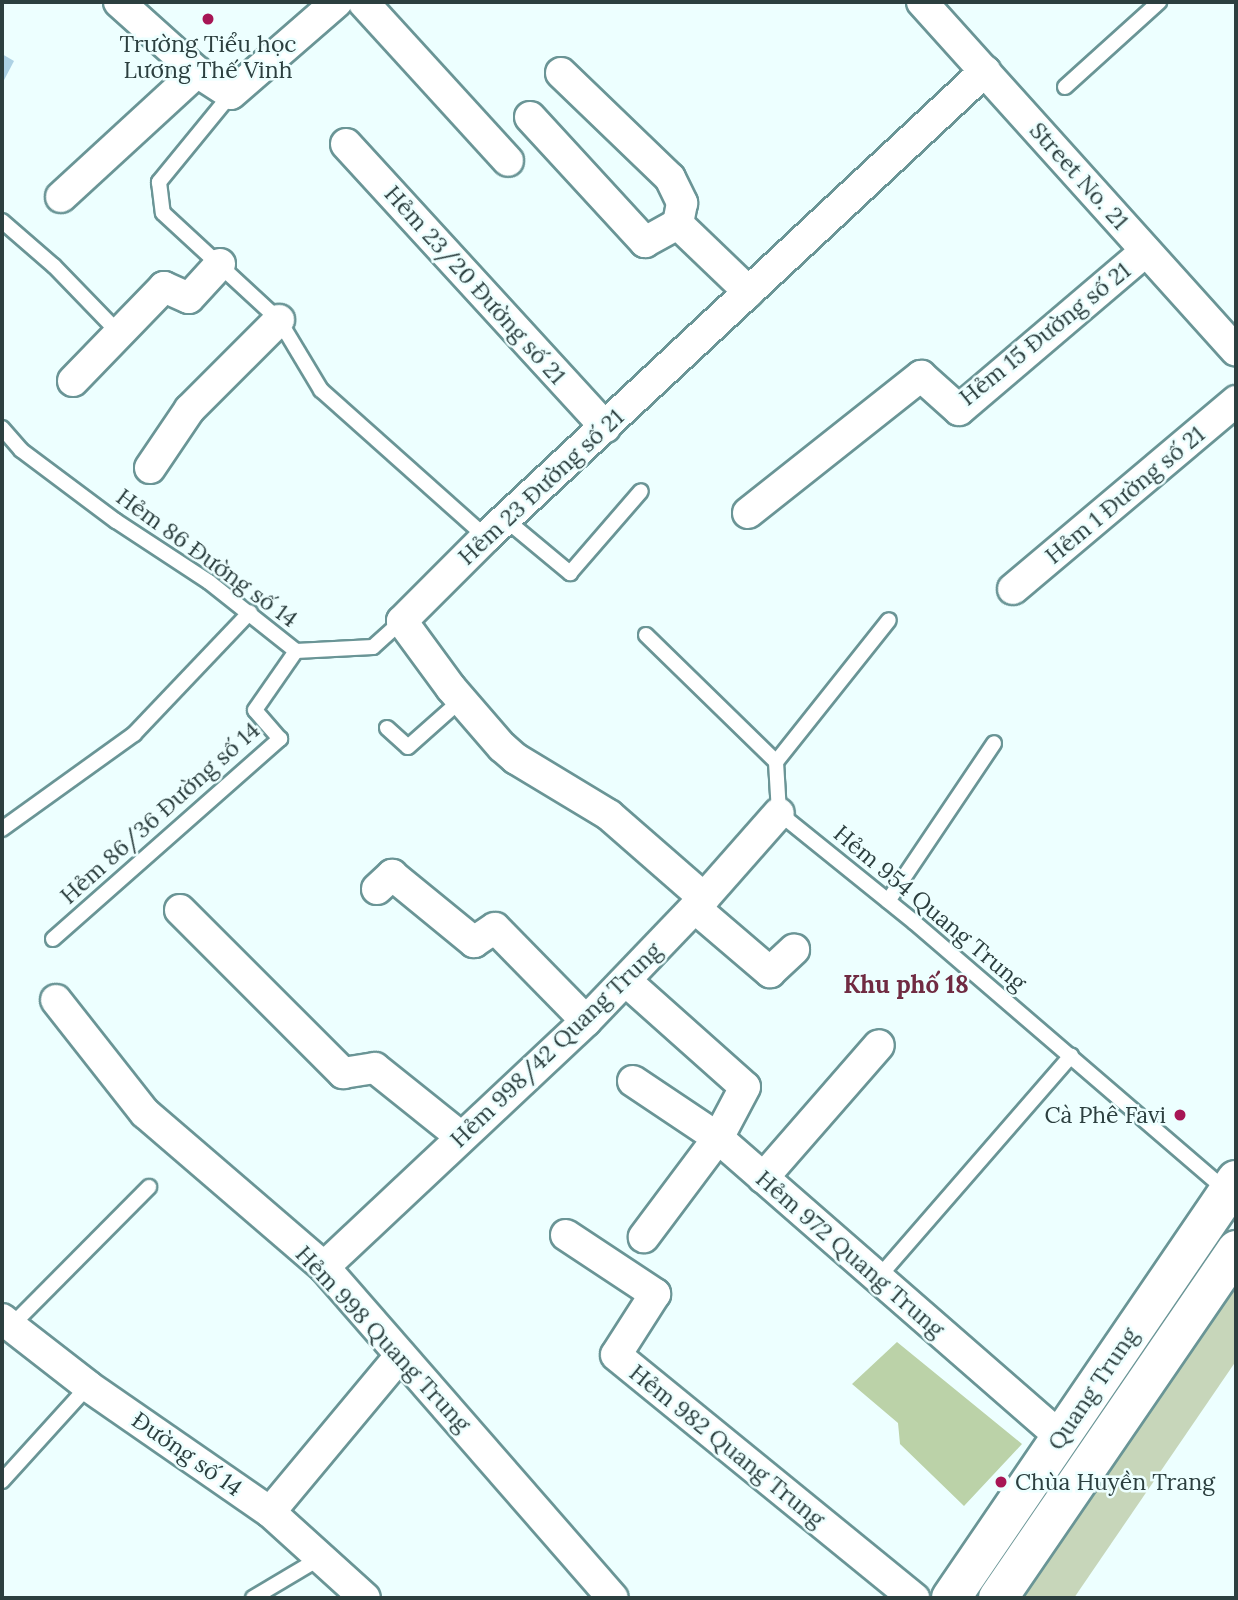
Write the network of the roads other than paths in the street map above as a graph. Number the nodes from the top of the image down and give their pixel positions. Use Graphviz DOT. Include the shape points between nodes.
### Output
graph roads {
  1 [pos="119,2"];
  2 [pos="337,2"];
  3 [pos="363,2"];
  4 [pos="922,2"];
  5 [pos="1159,2"];
  6 [pos="985,71"];
  7 [pos="197,72"];
  8 [pos="561,73"];
  9 [pos="1065,87"];
  10 [pos="231,94"];
  11 [pos="530,117"];
  12 [pos="345,144"];
  13 [pos="508,161"];
  14 [pos="61,197"];
  15 [pos="2,221"];
  16 [pos="678,224"];
  17 [pos="1146,251"];
  18 [pos="220,264"];
  19 [pos="749,292"];
  20 [pos="279,320"];
  21 [pos="118,332"];
  22 [pos="1236,351"];
  23 [pos="73,381"];
  24 [pos="1236,401"];
  25 [pos="605,427"];
  26 [pos="2,428"];
  27 [pos="150,468"];
  28 [pos="641,491"];
  29 [pos="748,513"];
  30 [pos="496,528"];
  31 [pos="1013,589"];
  32 [pos="250,612"];
  33 [pos="889,620"];
  34 [pos="401,621"];
  35 [pos="646,635"];
  36 [pos="296,651"];
  37 [pos="461,700"];
  38 [pos="387,728"];
  39 [pos="994,743"];
  40 [pos="776,762"];
  41 [pos="779,813"];
  42 [pos="2,829"];
  43 [pos="377,889"];
  44 [pos="888,901"];
  45 [pos="700,903"];
  46 [pos="180,910"];
  47 [pos="53,939"];
  48 [pos="794,950"];
  49 [pos="626,981"];
  50 [pos="56,1000"];
  51 [pos="586,1021"];
  52 [pos="879,1045"];
  53 [pos="1071,1056"];
  54 [pos="633,1082"];
  55 [pos="461,1137"];
  56 [pos="718,1138"];
  57 [pos="762,1178"];
  58 [pos="1232,1186"];
  59 [pos="149,1187"];
  60 [pos="566,1234"];
  61 [pos="644,1237"];
  62 [pos="1236,1250"];
  63 [pos="324,1268"];
  64 [pos="877,1279"];
  65 [pos="7,1323"];
  66 [pos="401,1355"];
  67 [pos="89,1385"];
  68 [pos="1061,1437"];
  69 [pos="2,1481"];
  70 [pos="271,1512"];
  71 [pos="320,1558"];
  72 [pos="253,1598"];
  73 [pos="365,1598"];
  74 [pos="613,1598"];
  75 [pos="914,1598"];
  76 [pos="951,1598"];
  77 [pos="998,1598"];
  1 -- 7 [label="street"];
  2 -- 10 [label="street"];
  3 -- 13 [label="street"];
  4 -- 6 [label="street, Street No. 21"];
  5 -- 9 [label="lane"];
  6 -- 17 [label="street, Street No. 21"];
  6 -- 19 [label="street, Hẻm 23 Đường số 21"];
  7 -- 10 [label="street"];
  7 -- 14 [label="street"];
  8 -- 16 [label="street" via="670,178 682,203"];
  10 -- 18 [label="lane" via="159,182 163,213"];
  11 -- 16 [label="street" via="645,242"];
  12 -- 25 [label="street, Hẻm 23/20 Đường số 21"];
  15 -- 21 [label="lane"];
  16 -- 19 [label="street"];
  17 -- 22 [label="street, Street No. 21"];
  17 -- 29 [label="street, Hẻm 15 Đường số 21" via="959,410 921,376"];
  18 -- 20 [label="lane"];
  18 -- 21 [label="street" via="189,298 164,287"];
  19 -- 25 [label="street, Hẻm 23 Đường số 21"];
  20 -- 27 [label="street" via="190,410"];
  20 -- 30 [label="lane" via="321,390"];
  21 -- 23 [label="street"];
  24 -- 31 [label="street, Hẻm 1 Đường số 21"];
  25 -- 30 [label="street, Hẻm 23 Đường số 21"];
  26 -- 32 [label="lane, Hẻm 86 Đường số 14" via="21,450 116,522"];
  28 -- 30 [label="lane" via="570,573"];
  30 -- 34 [label="street, Hẻm 23 Đường số 21"];
  32 -- 36 [label="lane, Hẻm 86 Đường số 14"];
  32 -- 42 [label="lane" via="134,734"];
  33 -- 40 [label="lane"];
  34 -- 36 [label="lane, Hẻm 86 Đường số 14" via="373,647"];
  34 -- 37 [label="street"];
  35 -- 40 [label="lane"];
  36 -- 47 [label="lane, Hẻm 86/36 Đường số 14" via="256,710 280,738"];
  37 -- 38 [label="lane" via="408,747"];
  37 -- 45 [label="street" via="516,759 609,815"];
  39 -- 44 [label="lane"];
  40 -- 41 [label="lane"];
  41 -- 44 [label="lane, Hẻm 954 Quang Trung"];
  41 -- 45 [label="street, Hẻm 998/42 Quang Trung"];
  43 -- 51 [label="street" via="392,875 474,942 495,928"];
  44 -- 53 [label="lane, Hẻm 954 Quang Trung"];
  45 -- 48 [label="street" via="770,972"];
  45 -- 49 [label="street, Hẻm 998/42 Quang Trung"];
  46 -- 55 [label="street" via="343,1073 374,1068"];
  49 -- 51 [label="street, Hẻm 998/42 Quang Trung"];
  49 -- 56 [label="street" via="745,1087"];
  50 -- 63 [label="street, Hẻm 998 Quang Trung" via="145,1113"];
  51 -- 55 [label="street, Hẻm 998/42 Quang Trung"];
  52 -- 57 [label="street"];
  53 -- 58 [label="lane, Hẻm 954 Quang Trung"];
  53 -- 64 [label="lane"];
  54 -- 56 [label="street, Hẻm 972 Quang Trung"];
  55 -- 63 [label="street, Hẻm 998/42 Quang Trung"];
  56 -- 57 [label="street, Hẻm 972 Quang Trung"];
  56 -- 61 [label="street"];
  57 -- 64 [label="street, Hẻm 972 Quang Trung"];
  58 -- 68 [label="main road, Quang Trung"];
  59 -- 65 [label="lane"];
  60 -- 75 [label="street, Hẻm 982 Quang Trung" via="655,1294 615,1354"];
  62 -- 77 [label="main road, Quang Trung"];
  63 -- 66 [label="street, Hẻm 998 Quang Trung"];
  64 -- 68 [label="street, Hẻm 972 Quang Trung"];
  65 -- 67 [label="street, Đường số 14"];
  66 -- 70 [label="street"];
  66 -- 74 [label="street, Hẻm 998 Quang Trung"];
  67 -- 69 [label="lane"];
  67 -- 70 [label="street, Đường số 14"];
  68 -- 76 [label="main road, Quang Trung"];
  70 -- 71 [label="street, Đường số 14"];
  71 -- 72 [label="lane"];
  71 -- 73 [label="street, Đường số 14"];
}
